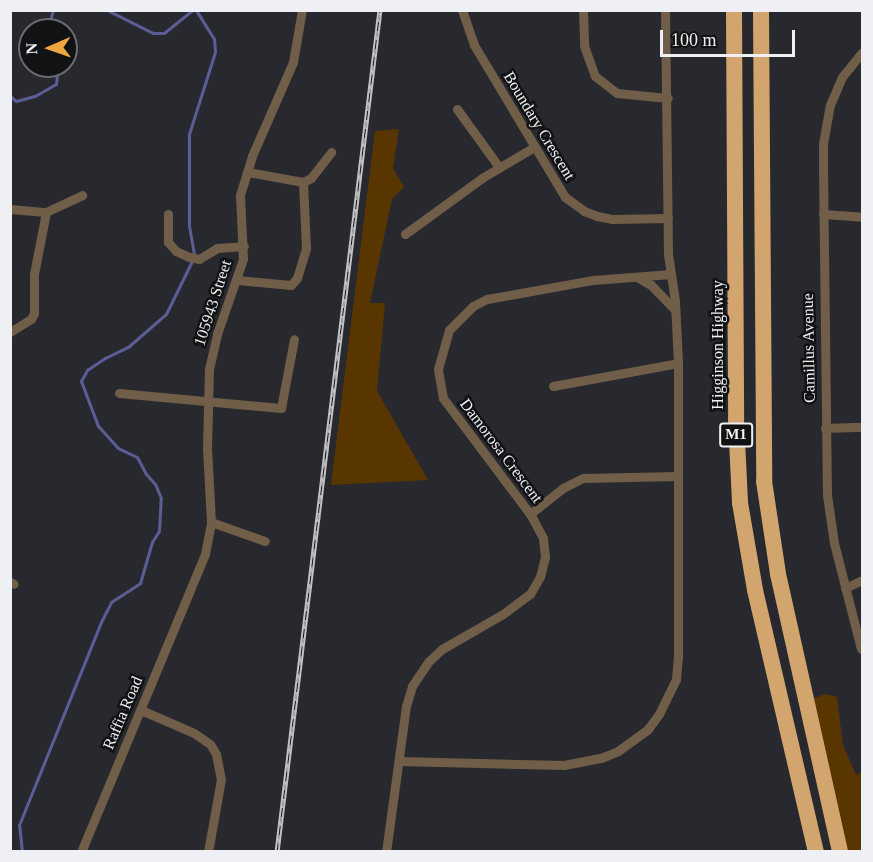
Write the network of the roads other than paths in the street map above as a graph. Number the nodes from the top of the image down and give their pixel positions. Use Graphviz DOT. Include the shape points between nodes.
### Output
graph roads {
  1 [pos="302,10"];
  2 [pos="462,10"];
  3 [pos="583,10"];
  4 [pos="665,10"];
  5 [pos="734,10"];
  6 [pos="760,10"];
  7 [pos="862,52"];
  8 [pos="668,98"];
  9 [pos="457,109"];
  10 [pos="534,147"];
  11 [pos="331,152"];
  12 [pos="499,167"];
  13 [pos="248,172"];
  14 [pos="303,182"];
  15 [pos="82,195"];
  16 [pos="10,209"];
  17 [pos="46,212"];
  18 [pos="168,214"];
  19 [pos="823,214"];
  20 [pos="862,217"];
  21 [pos="668,218"];
  22 [pos="405,234"];
  23 [pos="244,246"];
  24 [pos="671,274"];
  25 [pos="638,277"];
  26 [pos="238,280"];
  27 [pos="675,310"];
  28 [pos="10,332"];
  29 [pos="294,339"];
  30 [pos="678,363"];
  31 [pos="553,386"];
  32 [pos="119,393"];
  33 [pos="207,402"];
  34 [pos="862,427"];
  35 [pos="825,428"];
  36 [pos="678,476"];
  37 [pos="530,514"];
  38 [pos="211,522"];
  39 [pos="265,541"];
  40 [pos="862,580"];
  41 [pos="192,586"];
  42 [pos="845,588"];
  43 [pos="861,649"];
  44 [pos="141,710"];
  45 [pos="399,761"];
  46 [pos="81,852"];
  47 [pos="208,852"];
  48 [pos="386,852"];
  49 [pos="816,852"];
  50 [pos="841,852"];
  1 -- 13 [label="street, 105943 Street" via="297,48"];
  2 -- 10 [label="street, Boundary Crescent" via="474,45"];
  3 -- 8 [label="street" via="584,46 595,76 625,95"];
  4 -- 8 [label="street"];
  5 -- 49 [label="highway, Higginson Highway / M1" via="740,503 755,590"];
  6 -- 50 [label="highway, M1" via="764,481 778,574"];
  7 -- 19 [label="street, Camillus Avenue" via="842,77 830,105 823,144"];
  8 -- 21 [label="street"];
  9 -- 12 [label="street"];
  10 -- 12 [label="street"];
  10 -- 21 [label="street, Boundary Crescent" via="561,191 584,212 613,219"];
  11 -- 14 [label="street" via="311,178"];
  12 -- 22 [label="street"];
  13 -- 14 [label="street"];
  13 -- 23 [label="street, 105943 Street" via="239,206"];
  14 -- 26 [label="street" via="306,248 294,283 283,286"];
  15 -- 17 [label="street"];
  16 -- 17 [label="street"];
  17 -- 28 [label="street" via="34,274 34,313"];
  18 -- 23 [label="street" via="168,242 189,257 199,259 217,248"];
  19 -- 20 [label="street"];
  19 -- 35 [label="street, Camillus Avenue"];
  21 -- 24 [label="street"];
  23 -- 26 [label="street, 105943 Street"];
  24 -- 25 [label="street, Damorosa Crescent"];
  24 -- 27 [label="street"];
  25 -- 27 [label="street"];
  25 -- 37 [label="street, Damorosa Crescent" via="593,280 487,299 473,306 449,330 438,369 443,398"];
  26 -- 33 [label="street, 105943 Street" via="211,357"];
  27 -- 30 [label="street"];
  29 -- 33 [label="street" via="282,405 278,408"];
  30 -- 31 [label="street"];
  30 -- 36 [label="street"];
  32 -- 33 [label="street"];
  33 -- 38 [label="street, 105943 Street"];
  34 -- 35 [label="street"];
  35 -- 42 [label="street, Camillus Avenue" via="829,516"];
  36 -- 37 [label="street" via="584,478 563,488"];
  36 -- 45 [label="street" via="678,657 668,698 648,729 618,751 564,765"];
  37 -- 45 [label="street, Damorosa Crescent" via="544,543 540,577 522,600 442,649 420,672 406,706"];
  38 -- 39 [label="street"];
  38 -- 41 [label="street, 105943 Street" via="205,554"];
  40 -- 42 [label="street"];
  41 -- 44 [label="street, Raffia Road"];
  42 -- 43 [label="street, Camillus Avenue"];
  44 -- 46 [label="street, Raffia Road"];
  44 -- 47 [label="street" via="194,733 210,744 216,754 221,779"];
  45 -- 48 [label="street, Damorosa Crescent"];
}
